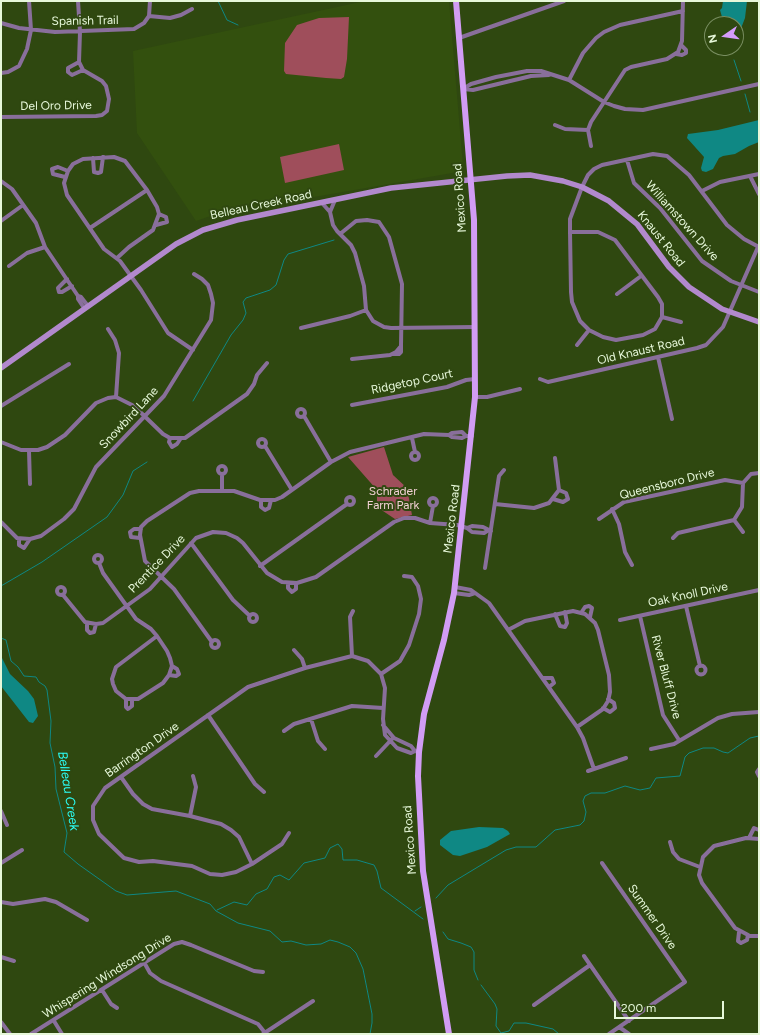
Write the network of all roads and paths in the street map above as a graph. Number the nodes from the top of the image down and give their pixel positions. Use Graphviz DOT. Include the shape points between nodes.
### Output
graph roads {
  1 [pos="29,1"];
  2 [pos="78,1"];
  3 [pos="150,1"];
  4 [pos="456,1"];
  5 [pos="564,1"];
  6 [pos="683,1"];
  7 [pos="192,8"];
  8 [pos="683,11"];
  9 [pos="149,16"];
  10 [pos="1,23"];
  11 [pos="31,30"];
  12 [pos="80,32"];
  13 [pos="458,38"];
  14 [pos="80,64"];
  15 [pos="84,70"];
  16 [pos="1,73"];
  17 [pos="551,74"];
  18 [pos="569,80"];
  19 [pos="759,84"];
  20 [pos="463,89"];
  21 [pos="604,102"];
  22 [pos="1,117"];
  23 [pos="555,125"];
  24 [pos="588,130"];
  25 [pos="591,146"];
  26 [pos="102,157"];
  27 [pos="93,158"];
  28 [pos="627,160"];
  29 [pos="68,170"];
  30 [pos="759,174"];
  31 [pos="1,175"];
  32 [pos="750,176"];
  33 [pos="65,177"];
  34 [pos="471,179"];
  35 [pos="1,181"];
  36 [pos="582,187"];
  37 [pos="147,190"];
  38 [pos="702,191"];
  39 [pos="759,194"];
  40 [pos="335,200"];
  41 [pos="322,203"];
  42 [pos="23,205"];
  43 [pos="330,212"];
  44 [pos="159,214"];
  45 [pos="1,221"];
  46 [pos="156,225"];
  47 [pos="90,228"];
  48 [pos="570,232"];
  49 [pos="340,234"];
  50 [pos="45,247"];
  51 [pos="758,247"];
  52 [pos="117,258"];
  53 [pos="9,266"];
  54 [pos="194,274"];
  55 [pos="131,276"];
  56 [pos="641,276"];
  57 [pos="66,279"];
  58 [pos="72,286"];
  59 [pos="741,286"];
  60 [pos="759,292"];
  61 [pos="617,294"];
  62 [pos="86,307"];
  63 [pos="366,310"];
  64 [pos="729,312"];
  65 [pos="662,317"];
  66 [pos="681,322"];
  67 [pos="759,322"];
  68 [pos="475,327"];
  69 [pos="301,328"];
  70 [pos="402,328"];
  71 [pos="108,329"];
  72 [pos="589,330"];
  73 [pos="577,345"];
  74 [pos="193,350"];
  75 [pos="658,357"];
  76 [pos="352,359"];
  77 [pos="267,363"];
  78 [pos="69,364"];
  79 [pos="1,368"];
  80 [pos="475,379"];
  81 [pos="540,379"];
  82 [pos="520,389"];
  83 [pos="116,397"];
  84 [pos="475,397"];
  85 [pos="352,405"];
  86 [pos="1,406"];
  87 [pos="304,416"];
  88 [pos="145,417"];
  89 [pos="672,419"];
  90 [pos="469,436"];
  91 [pos="170,438"];
  92 [pos="181,438"];
  93 [pos="412,438"];
  94 [pos="1,442"];
  95 [pos="265,446"];
  96 [pos="29,451"];
  97 [pos="415,452"];
  98 [pos="555,458"];
  99 [pos="331,462"];
  100 [pos="504,470"];
  101 [pos="759,473"];
  102 [pos="222,474"];
  103 [pos="30,484"];
  104 [pos="743,484"];
  105 [pos="222,490"];
  106 [pos="292,490"];
  107 [pos="559,490"];
  108 [pos="553,499"];
  109 [pos="261,500"];
  110 [pos="271,500"];
  111 [pos="347,504"];
  112 [pos="496,504"];
  113 [pos="433,506"];
  114 [pos="612,509"];
  115 [pos="599,519"];
  116 [pos="734,520"];
  117 [pos="1,522"];
  118 [pos="430,523"];
  119 [pos="464,527"];
  120 [pos="141,529"];
  121 [pos="489,531"];
  122 [pos="742,532"];
  123 [pos="140,538"];
  124 [pos="673,538"];
  125 [pos="19,539"];
  126 [pos="30,539"];
  127 [pos="191,543"];
  128 [pos="99,563"];
  129 [pos="632,565"];
  130 [pos="260,566"];
  131 [pos="485,568"];
  132 [pos="404,576"];
  133 [pos="161,578"];
  134 [pos="288,583"];
  135 [pos="296,583"];
  136 [pos="454,590"];
  137 [pos="759,590"];
  138 [pos="63,595"];
  139 [pos="686,606"];
  140 [pos="127,607"];
  141 [pos="353,611"];
  142 [pos="565,612"];
  143 [pos="581,613"];
  144 [pos="555,614"];
  145 [pos="250,616"];
  146 [pos="640,616"];
  147 [pos="590,617"];
  148 [pos="620,620"];
  149 [pos="87,624"];
  150 [pos="96,624"];
  151 [pos="508,630"];
  152 [pos="157,636"];
  153 [pos="212,642"];
  154 [pos="294,650"];
  155 [pos="352,656"];
  156 [pos="172,666"];
  157 [pos="700,666"];
  158 [pos="305,668"];
  159 [pos="381,674"];
  160 [pos="169,676"];
  161 [pos="543,678"];
  162 [pos="549,687"];
  163 [pos="126,699"];
  164 [pos="608,699"];
  165 [pos="132,700"];
  166 [pos="383,708"];
  167 [pos="603,708"];
  168 [pos="759,712"];
  169 [pos="208,715"];
  170 [pos="311,719"];
  171 [pos="577,727"];
  172 [pos="284,731"];
  173 [pos="392,740"];
  174 [pos="679,740"];
  175 [pos="325,749"];
  176 [pos="651,749"];
  177 [pos="417,751"];
  178 [pos="376,756"];
  179 [pos="626,758"];
  180 [pos="594,769"];
  181 [pos="759,769"];
  182 [pos="588,771"];
  183 [pos="193,776"];
  184 [pos="759,776"];
  185 [pos="121,777"];
  186 [pos="264,792"];
  187 [pos="1,811"];
  188 [pos="190,816"];
  189 [pos="7,825"];
  190 [pos="759,830"];
  191 [pos="289,833"];
  192 [pos="749,838"];
  193 [pos="759,839"];
  194 [pos="670,842"];
  195 [pos="22,850"];
  196 [pos="1,863"];
  197 [pos="602,863"];
  198 [pos="252,864"];
  199 [pos="700,867"];
  200 [pos="1,902"];
  201 [pos="87,920"];
  202 [pos="739,932"];
  203 [pos="748,935"];
  204 [pos="759,936"];
  205 [pos="584,956"];
  206 [pos="1,957"];
  207 [pos="14,961"];
  208 [pos="145,964"];
  209 [pos="590,965"];
  210 [pos="263,972"];
  211 [pos="102,990"];
  212 [pos="313,1000"];
  213 [pos="534,1005"];
  214 [pos="118,1008"];
  215 [pos="54,1021"];
  216 [pos="629,1021"];
  217 [pos="1,1022"];
  218 [pos="619,1027"];
  219 [pos="10,1034"];
  220 [pos="31,1034"];
  221 [pos="62,1034"];
  222 [pos="265,1034"];
  223 [pos="449,1034"];
  224 [pos="609,1034"];
  225 [pos="629,1034"];
  1 -- 11 [label="street"];
  2 -- 12 [label="street"];
  3 -- 9 [label="street"];
  4 -- 13 [label="main road, Mexico Road"];
  5 -- 13 [label="street"];
  6 -- 8 [label="street"];
  7 -- 9 [label="street" via="170,18"];
  8 -- 18 [label="street" via="620,25 604,32 583,54"];
  8 -- 21 [label="street" via="681,45 676,54 667,59 624,70"];
  9 -- 12 [label="street, Spanish Trail" via="144,23 134,29"];
  10 -- 11 [label="street, Spanish Trail"];
  11 -- 12 [label="street, Spanish Trail"];
  11 -- 16 [label="street" via="19,66"];
  12 -- 14 [label="street"];
  13 -- 20 [label="main road, Mexico Road"];
  14 -- 15 [label="street"];
  14 -- 15 [label="street" via="68,68 68,72 72,75"];
  15 -- 22 [label="street, Del Oro Drive" via="102,80 106,86 109,108 102,115"];
  17 -- 18 [label="street"];
  17 -- 20 [label="street" via="531,76 474,90"];
  17 -- 20 [label="street" via="527,71 479,81"];
  18 -- 21 [label="street"];
  19 -- 21 [label="street" via="643,110 625,109"];
  20 -- 34 [label="main road, Mexico Road"];
  21 -- 24 [label="street"];
  23 -- 24 [label="street" via="565,129"];
  24 -- 25 [label="street"];
  26 -- 27 [label="street"];
  26 -- 27 [label="street" via="101,172 98,174 94,172"];
  26 -- 37 [label="street" via="114,157 125,161"];
  27 -- 29 [label="street" via="78,161"];
  28 -- 36 [label="street" via="594,169"];
  28 -- 38 [label="street" via="653,154 667,156 689,175"];
  28 -- 59 [label="street, Williamstown Drive" via="634,183 673,223 693,251 713,270"];
  29 -- 33 [label="street"];
  29 -- 33 [label="street" via="58,167 52,169 53,174"];
  30 -- 32 [label="street"];
  31 -- 35 [label="street"];
  32 -- 38 [label="street" via="713,184"];
  32 -- 39 [label="street"];
  33 -- 47 [label="street" via="67,195"];
  34 -- 36 [label="main road, Knaust Road" via="530,175"];
  34 -- 40 [label="main road, Belleau Creek Road" via="391,188"];
  34 -- 68 [label="main road, Mexico Road"];
  35 -- 42 [label="street" via="12,189"];
  36 -- 48 [label="street" via="570,219"];
  36 -- 64 [label="main road, Knaust Road" via="609,200 623,211 644,232 681,280 706,300"];
  37 -- 44 [label="street"];
  37 -- 47 [label="street"];
  38 -- 51 [label="street" via="727,225"];
  40 -- 41 [label="main road, Belleau Creek Road"];
  40 -- 43 [label="street"];
  41 -- 43 [label="street"];
  41 -- 55 [label="main road, Belleau Creek Road" via="237,220 203,230 176,244"];
  42 -- 45 [label="street"];
  42 -- 50 [label="street" via="36,223"];
  43 -- 49 [label="street" via="333,224"];
  44 -- 46 [label="street"];
  44 -- 46 [label="street" via="166,217 167,222"];
  46 -- 52 [label="street"];
  47 -- 52 [label="street" via="107,253"];
  48 -- 56 [label="street" via="590,231 608,235 618,242"];
  48 -- 72 [label="street" via="572,302 580,321"];
  49 -- 63 [label="street" via="355,253 364,286"];
  49 -- 70 [label="street" via="356,221 367,220 379,222 387,232 401,278"];
  50 -- 53 [label="street" via="28,253"];
  50 -- 57 [label="street"];
  51 -- 59 [label="street, Old Knaust Road"];
  52 -- 55 [label="street"];
  54 -- 74 [label="street, Snowbird Lane" via="208,286 213,303 211,320"];
  55 -- 62 [label="main road, Belleau Creek Road"];
  55 -- 74 [label="street" via="150,302 168,334"];
  56 -- 61 [label="street"];
  56 -- 65 [label="street" via="662,304"];
  57 -- 58 [label="street"];
  57 -- 58 [label="street" via="58,288 58,292"];
  58 -- 62 [label="street" via="78,299"];
  59 -- 60 [label="street, Williamstown Drive"];
  59 -- 64 [label="street, Old Knaust Road"];
  62 -- 79 [label="main road, Belleau Creek Road"];
  63 -- 69 [label="street"];
  63 -- 70 [label="street" via="379,326"];
  64 -- 67 [label="main road, Knaust Road"];
  64 -- 75 [label="street, Old Knaust Road" via="723,327 710,342 697,348"];
  65 -- 66 [label="street"];
  65 -- 72 [label="street" via="659,324 650,332 623,339 603,337"];
  68 -- 70 [label="street"];
  68 -- 80 [label="main road, Mexico Road"];
  70 -- 76 [label="street" via="401,346 392,354"];
  71 -- 83 [label="street" via="119,353"];
  72 -- 73 [label="street"];
  74 -- 88 [label="street, Snowbird Lane" via="164,396"];
  75 -- 81 [label="street, Old Knaust Road" via="548,382"];
  75 -- 89 [label="street"];
  77 -- 92 [label="street" via="259,370 251,390 244,397 190,435"];
  78 -- 86 [label="street"];
  80 -- 84 [label="main road, Mexico Road"];
  80 -- 85 [label="street, Ridgetop Court" via="447,387"];
  82 -- 84 [label="street"];
  83 -- 88 [label="street" via="128,402"];
  83 -- 96 [label="street" via="96,403 57,442"];
  84 -- 90 [label="main road, Mexico Road"];
  87 -- 99 [label="street"];
  88 -- 91 [label="street"];
  88 -- 126 [label="street, Snowbird Lane" via="96,467 70,515 41,536"];
  90 -- 93 [label="street" via="462,432 449,435 434,433"];
  90 -- 119 [label="main road, Mexico Road"];
  91 -- 92 [label="street"];
  91 -- 92 [label="street" via="172,446"];
  93 -- 97 [label="street"];
  93 -- 99 [label="street" via="350,452"];
  94 -- 96 [label="street" via="12,448"];
  95 -- 106 [label="street"];
  96 -- 103 [label="street"];
  98 -- 107 [label="street"];
  99 -- 106 [label="street"];
  100 -- 112 [label="street" via="499,476"];
  101 -- 104 [label="street" via="751,474"];
  102 -- 105 [label="street"];
  104 -- 114 [label="street, Queensboro Drive" via="725,480 624,502"];
  104 -- 116 [label="street" via="742,507"];
  105 -- 109 [label="street" via="239,492"];
  105 -- 120 [label="street" via="190,493 147,521"];
  106 -- 110 [label="street" via="282,497"];
  107 -- 108 [label="street"];
  107 -- 108 [label="street" via="566,493 568,499 563,502"];
  108 -- 112 [label="street" via="545,506 534,508"];
  109 -- 110 [label="street"];
  109 -- 110 [label="street" via="261,507 264,510 269,508"];
  111 -- 130 [label="street"];
  112 -- 121 [label="street"];
  113 -- 118 [label="street"];
  114 -- 115 [label="street, Queensboro Drive"];
  114 -- 129 [label="street"];
  116 -- 122 [label="street"];
  116 -- 124 [label="street" via="678,533"];
  117 -- 125 [label="street, Snowbird Lane"];
  118 -- 119 [label="street, Prentice Drive"];
  118 -- 135 [label="street, Prentice Drive" via="409,517 394,522 316,577"];
  119 -- 121 [label="street, Prentice Drive" via="484,527"];
  119 -- 136 [label="main road, Mexico Road"];
  120 -- 123 [label="street"];
  120 -- 123 [label="street" via="130,532 132,536"];
  121 -- 131 [label="street"];
  123 -- 133 [label="street" via="145,561"];
  125 -- 126 [label="street, Snowbird Lane"];
  125 -- 126 [label="street, Snowbird Lane" via="19,545 24,548"];
  127 -- 130 [label="street, Prentice Drive" via="213,532 226,533 243,542"];
  127 -- 133 [label="street, Prentice Drive"];
  127 -- 145 [label="street" via="233,600"];
  128 -- 140 [label="street"];
  130 -- 134 [label="street, Prentice Drive" via="275,578"];
  132 -- 159 [label="street" via="412,577 418,586 421,599 419,614 409,645 400,661"];
  133 -- 140 [label="street, Prentice Drive"];
  133 -- 153 [label="street" via="174,590"];
  134 -- 135 [label="street, Prentice Drive"];
  134 -- 135 [label="street, Prentice Drive" via="288,588 292,592 296,589"];
  136 -- 151 [label="street" via="471,590 489,603"];
  136 -- 177 [label="main road, Mexico Road"];
  137 -- 139 [label="street, Oak Knoll Drive"];
  138 -- 149 [label="street"];
  139 -- 146 [label="street, Oak Knoll Drive"];
  139 -- 157 [label="street"];
  140 -- 150 [label="street, Prentice Drive" via="103,623"];
  140 -- 152 [label="street" via="136,619"];
  141 -- 155 [label="street" via="350,616"];
  142 -- 143 [label="street"];
  142 -- 144 [label="street"];
  142 -- 144 [label="street" via="565,627 562,627"];
  143 -- 147 [label="street"];
  143 -- 147 [label="street" via="589,606 592,608"];
  144 -- 151 [label="street" via="525,621"];
  146 -- 148 [label="street, Oak Knoll Drive"];
  146 -- 174 [label="street, River Bluff Drive" via="663,715"];
  147 -- 164 [label="street" via="598,630 609,676"];
  149 -- 150 [label="street, Prentice Drive"];
  149 -- 150 [label="street, Prentice Drive" via="90,633 94,632"];
  151 -- 161 [label="street"];
  152 -- 156 [label="street" via="168,651"];
  152 -- 163 [label="street" via="121,662 113,673 116,691"];
  154 -- 158 [label="street" via="302,659"];
  155 -- 158 [label="street, Barrington Drive"];
  155 -- 159 [label="street" via="368,661"];
  156 -- 160 [label="street"];
  156 -- 160 [label="street" via="177,668 179,674"];
  158 -- 169 [label="street, Barrington Drive" via="248,687"];
  159 -- 166 [label="street" via="385,688"];
  160 -- 165 [label="street" via="146,696"];
  161 -- 162 [label="street"];
  161 -- 162 [label="street" via="552,678 554,683"];
  162 -- 171 [label="street"];
  163 -- 165 [label="street"];
  163 -- 165 [label="street" via="128,709 132,706"];
  164 -- 167 [label="street"];
  164 -- 167 [label="street" via="614,703 615,708 610,712"];
  166 -- 170 [label="street" via="352,706"];
  166 -- 173 [label="street" via="383,725"];
  167 -- 171 [label="street"];
  168 -- 174 [label="street" via="718,718"];
  169 -- 185 [label="street, Barrington Drive"];
  169 -- 186 [label="street" via="255,784"];
  170 -- 172 [label="street" via="294,724"];
  170 -- 175 [label="street" via="318,741"];
  171 -- 180 [label="street"];
  173 -- 177 [label="street" via="411,746"];
  173 -- 177 [label="street" via="397,748 406,752"];
  173 -- 178 [label="street"];
  174 -- 176 [label="street" via="670,745"];
  177 -- 223 [label="main road, Mexico Road" via="423,871"];
  179 -- 180 [label="street"];
  180 -- 182 [label="street"];
  181 -- 184 [label="street"];
  183 -- 188 [label="street" via="196,787"];
  185 -- 188 [label="street" via="143,804 152,809"];
  185 -- 198 [label="street, Barrington Drive" via="99,795 94,806 94,820 99,834 124,858 139,862 181,864 210,874 222,875 236,872"];
  187 -- 189 [label="street"];
  188 -- 198 [label="street" via="221,824 231,830 239,837"];
  190 -- 192 [label="street" via="754,828"];
  191 -- 198 [label="street, Barrington Drive" via="282,844"];
  192 -- 193 [label="street"];
  192 -- 199 [label="street" via="714,846 703,857"];
  194 -- 199 [label="street" via="673,852 679,859"];
  195 -- 196 [label="street"];
  197 -- 216 [label="street, Summer Drive" via="685,982"];
  199 -- 202 [label="street" via="702,883"];
  200 -- 201 [label="street" via="13,904 45,899 56,902"];
  202 -- 203 [label="street"];
  202 -- 203 [label="street" via="738,940 741,943 747,940"];
  203 -- 204 [label="street"];
  205 -- 209 [label="street"];
  206 -- 207 [label="street"];
  208 -- 210 [label="street, Whispering Windsong Drive" via="174,944 182,942 254,971"];
  208 -- 211 [label="street, Whispering Windsong Drive"];
  208 -- 222 [label="street" via="150,973 161,981 258,1024"];
  209 -- 213 [label="street"];
  209 -- 216 [label="street"];
  211 -- 214 [label="street" via="111,1004"];
  211 -- 215 [label="street, Whispering Windsong Drive"];
  212 -- 222 [label="street"];
  215 -- 220 [label="street, Whispering Windsong Drive"];
  215 -- 221 [label="street"];
  216 -- 218 [label="street"];
  217 -- 219 [label="street"];
  218 -- 224 [label="street"];
  218 -- 225 [label="street"];
}
